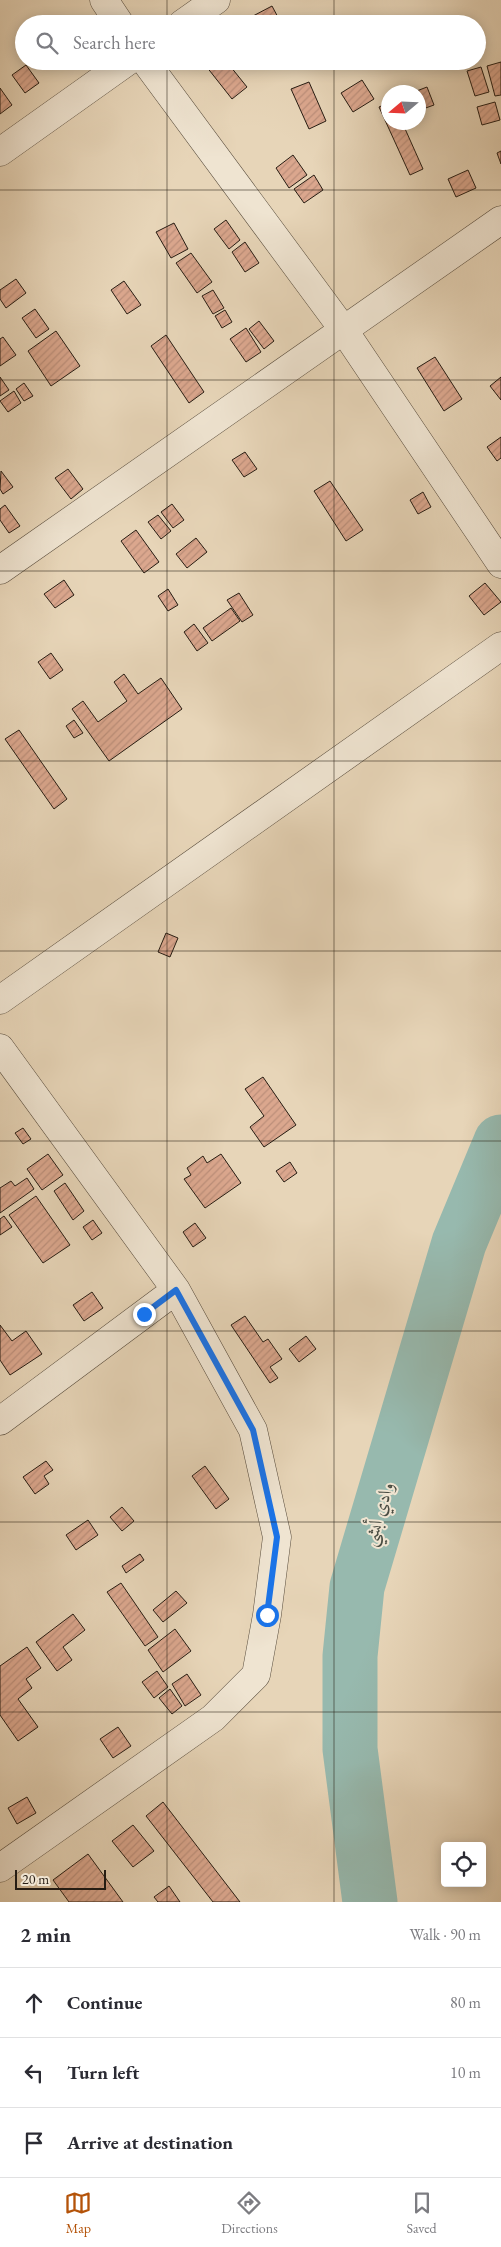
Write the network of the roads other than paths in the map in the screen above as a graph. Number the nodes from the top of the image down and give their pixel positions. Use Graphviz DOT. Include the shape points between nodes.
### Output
graph roads {
  1 [pos="104,0"];
  2 [pos="216,0"];
  3 [pos="114,15"];
  4 [pos="195,15"];
  5 [pos="115,70"];
  6 [pos="152,70"];
  7 [pos="0,152"];
  8 [pos="501,220"];
  9 [pos="343,329"];
  10 [pos="501,564"];
  11 [pos="0,570"];
  12 [pos="501,646"];
  13 [pos="0,1000"];
  14 [pos="0,1048"];
  15 [pos="176,1290"];
  16 [pos="0,1421"];
  17 [pos="0,1868"];
  1 -- 3 [label="street"];
  2 -- 4 [label="street"];
  5 -- 7 [label="street"];
  6 -- 9 [label="street"];
  8 -- 9 [label="street"];
  9 -- 10 [label="street"];
  9 -- 11 [label="street"];
  12 -- 13 [label="street"];
  14 -- 15 [label="street"];
  15 -- 16 [label="street"];
  15 -- 17 [label="street" via="253,1430 277,1537 256,1675 213,1718"];
}
